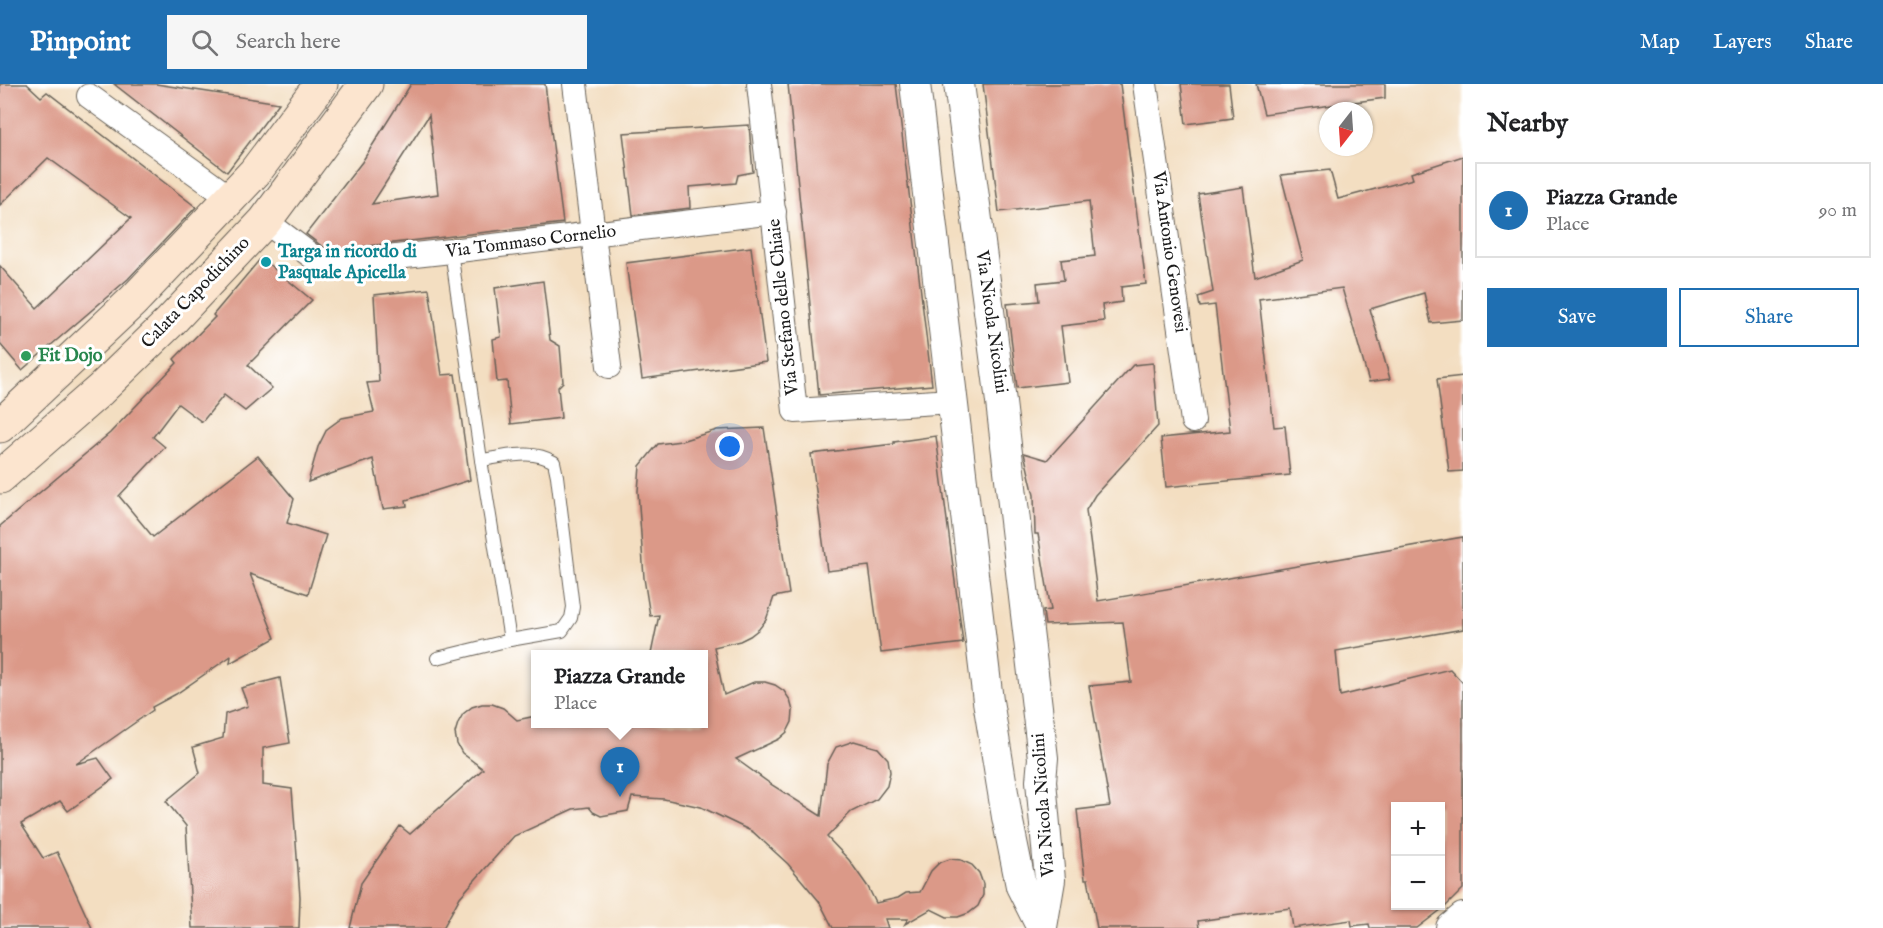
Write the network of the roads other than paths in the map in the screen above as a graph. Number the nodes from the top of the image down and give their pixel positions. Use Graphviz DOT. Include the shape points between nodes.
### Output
graph roads {
  1 [pos="321,84"];
  2 [pos="366,84"];
  3 [pos="575,84"];
  4 [pos="759,84"];
  5 [pos="915,84"];
  6 [pos="959,84"];
  7 [pos="1145,84"];
  8 [pos="88,96"];
  9 [pos="230,198"];
  10 [pos="774,212"];
  11 [pos="265,221"];
  12 [pos="594,234"];
  13 [pos="451,252"];
  14 [pos="609,366"];
  15 [pos="952,401"];
  16 [pos="1193,421"];
  17 [pos="0,426"];
  18 [pos="481,460"];
  19 [pos="0,477"];
  20 [pos="510,640"];
  21 [pos="437,658"];
  22 [pos="1001,777"];
  23 [pos="1041,781"];
  24 [pos="1463,918"];
  25 [pos="1042,927"];
  26 [pos="1450,928"];
  1 -- 9 [label="main road" via="255,172"];
  2 -- 11 [label="main road, Calata Capodichino"];
  3 -- 12 [label="street"];
  4 -- 10 [label="street, Via Stefano delle Chiaie"];
  5 -- 15 [label="street, Via Nicola Nicolini"];
  6 -- 23 [label="street, Via Nicola Nicolini" via="1020,560 1043,758"];
  7 -- 16 [label="street, Via Antonio Genovesi"];
  8 -- 9 [label="street"];
  9 -- 17 [label="main road" via="133,301"];
  10 -- 12 [label="street, Via Tommaso Cornelio"];
  10 -- 15 [label="street, Via Stefano delle Chiaie" via="795,411"];
  11 -- 13 [label="street, Via Tommaso Cornelio" via="324,263"];
  11 -- 19 [label="main road, Calata Capodichino" via="171,322"];
  12 -- 13 [label="street, Via Tommaso Cornelio"];
  12 -- 14 [label="street"];
  13 -- 18 [label="lane"];
  15 -- 22 [label="street, Via Nicola Nicolini" via="988,701"];
  18 -- 20 [label="lane"];
  18 -- 20 [label="lane" via="533,453 554,462 557,476 572,618 562,631"];
  20 -- 21 [label="lane"];
  22 -- 23 [label="street" via="1013,794 1022,797 1036,791"];
  22 -- 25 [label="street, Via Nicola Nicolini" via="1021,886"];
  23 -- 25 [label="street, Via Nicola Nicolini" via="1050,880"];
  24 -- 26 [label="street"];
}
